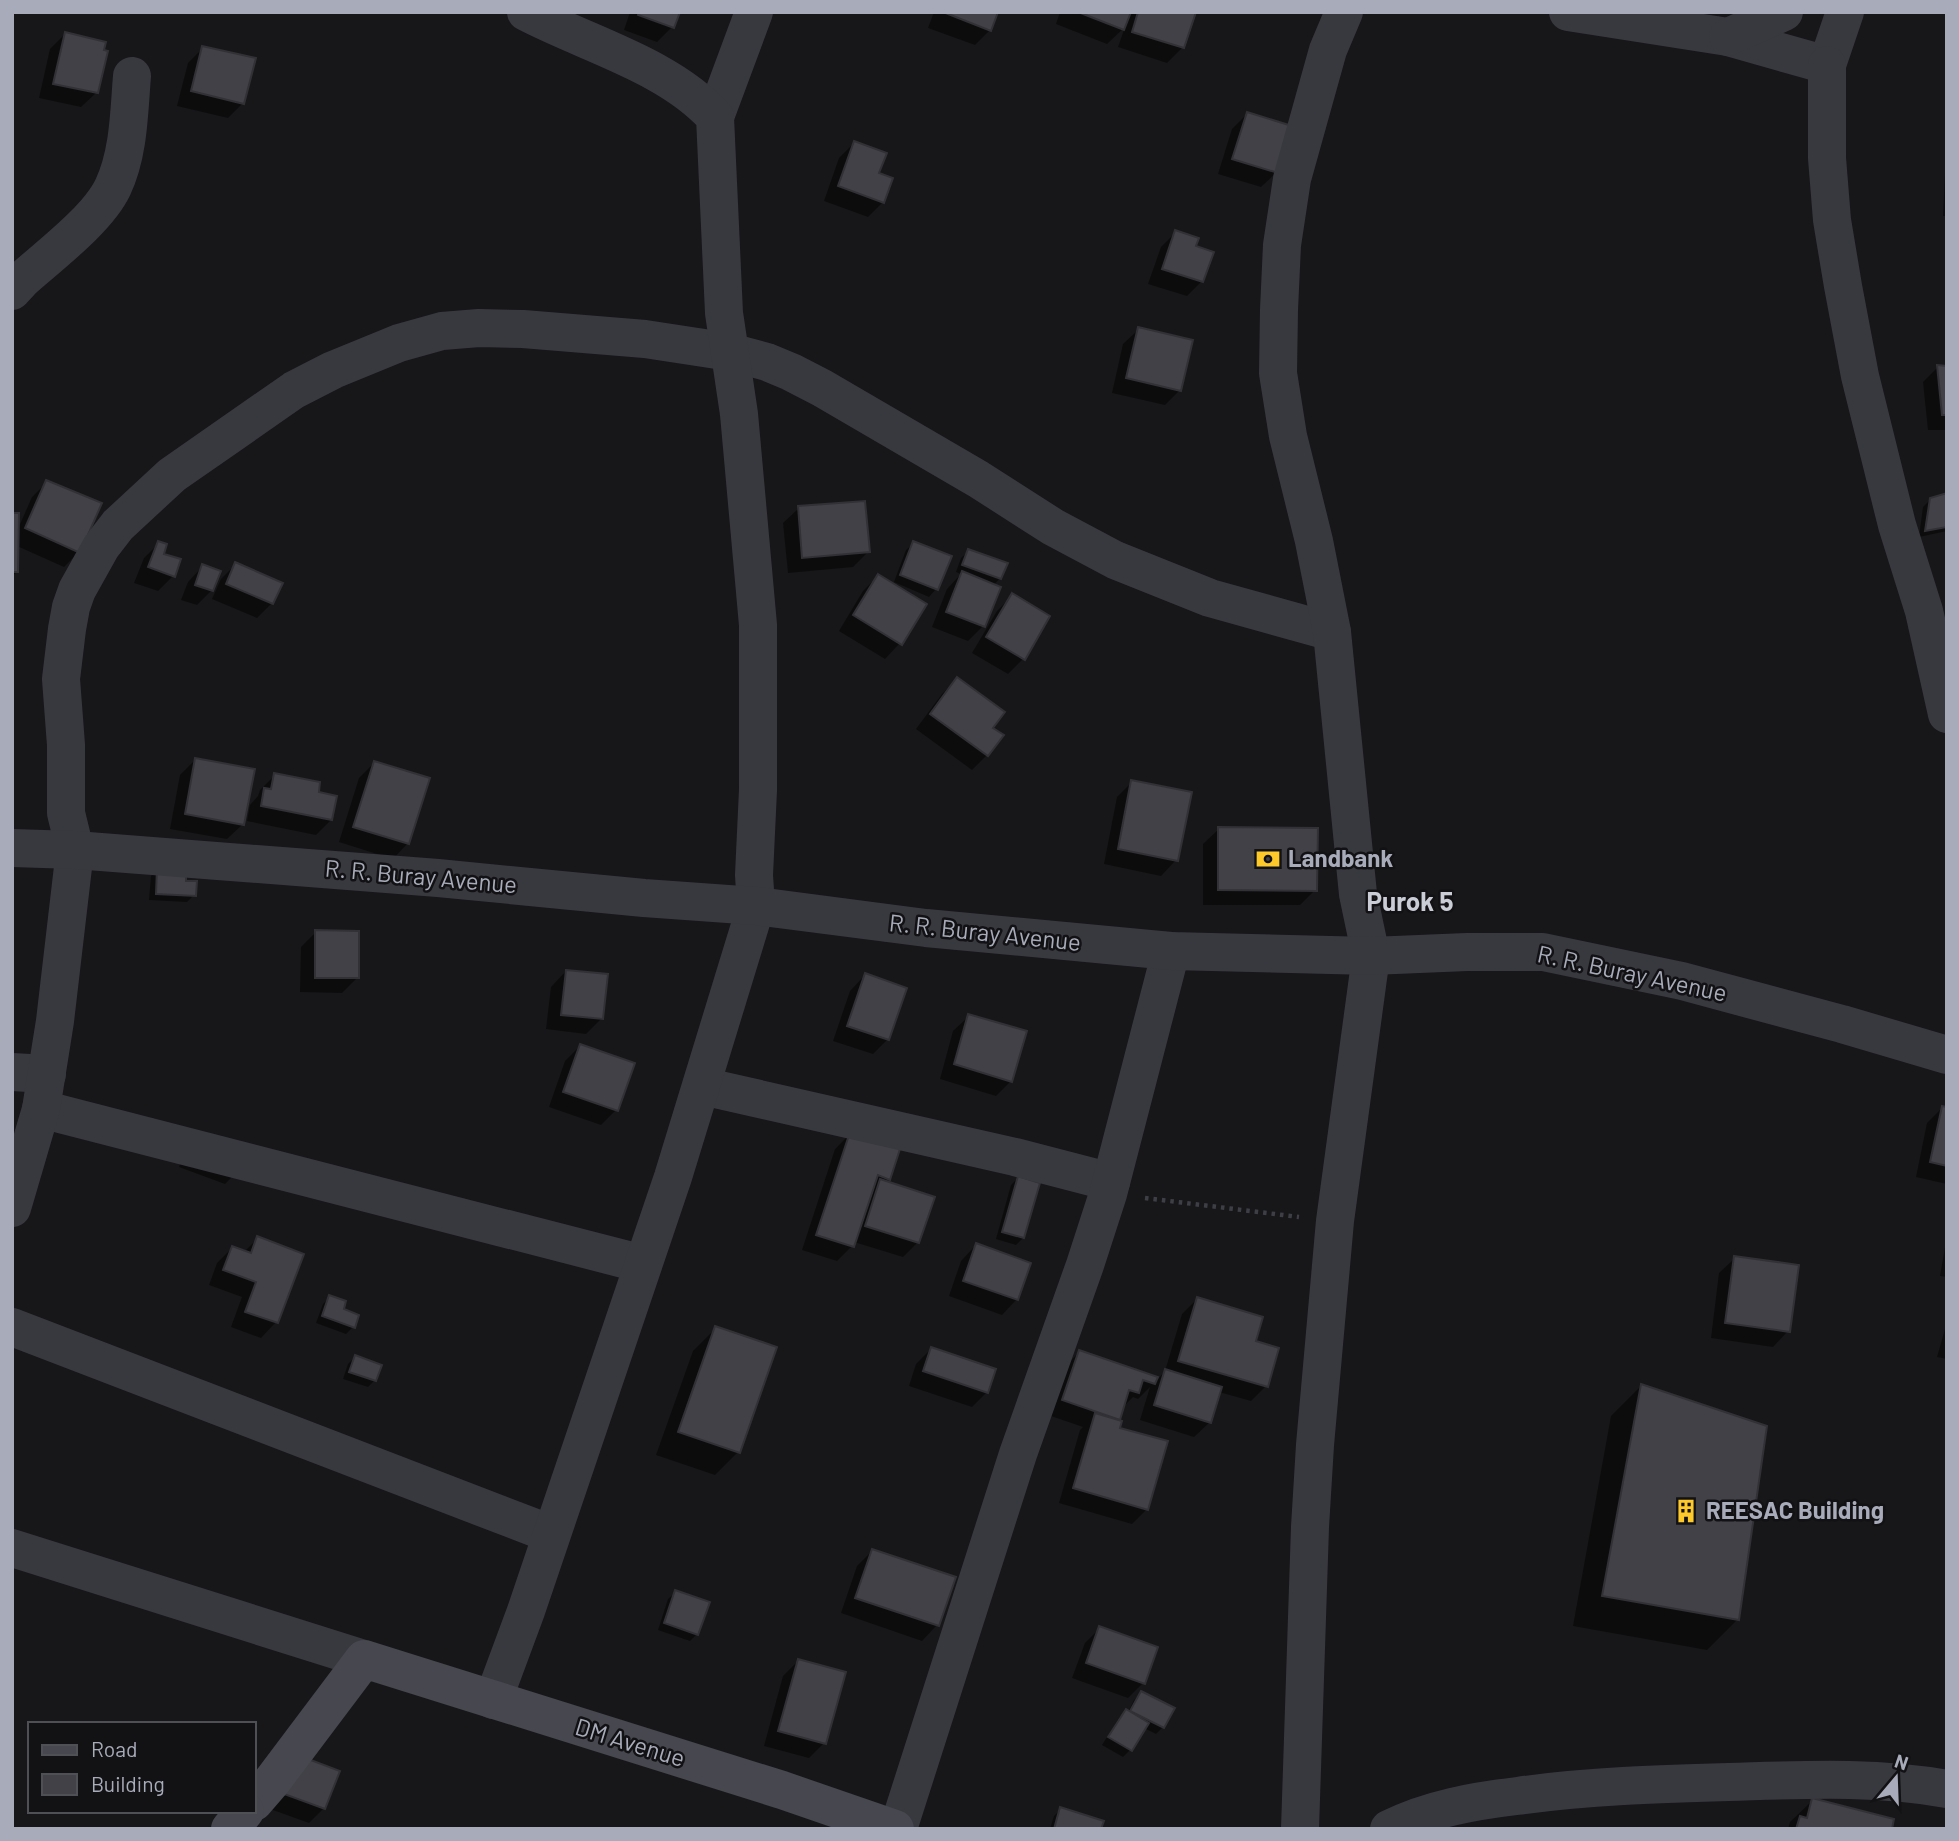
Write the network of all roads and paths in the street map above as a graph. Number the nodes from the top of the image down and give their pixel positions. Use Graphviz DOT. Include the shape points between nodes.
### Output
graph roads {
  1 [pos="526,12"];
  2 [pos="754,12"];
  3 [pos="1344,12"];
  4 [pos="1568,12"];
  5 [pos="1784,12"];
  6 [pos="1845,12"];
  7 [pos="1728,37"];
  8 [pos="1827,65"];
  9 [pos="132,76"];
  10 [pos="715,117"];
  11 [pos="12,291"];
  12 [pos="730,352"];
  13 [pos="1332,632"];
  14 [pos="1947,713"];
  15 [pos="12,848"];
  16 [pos="75,850"];
  17 [pos="757,906"];
  18 [pos="1171,951"];
  19 [pos="1371,956"];
  20 [pos="1947,1055"];
  21 [pos="33,1085"];
  22 [pos="702,1086"];
  23 [pos="1110,1188"];
  24 [pos="12,1208"];
  25 [pos="1335,1221"];
  26 [pos="643,1264"];
  27 [pos="12,1327"];
  28 [pos="551,1534"];
  29 [pos="12,1548"];
  30 [pos="364,1659"];
  31 [pos="493,1700"];
  32 [pos="1947,1789"];
  33 [pos="256,1800"];
  34 [pos="243,1813"];
  35 [pos="230,1829"];
  36 [pos="897,1829"];
  37 [pos="1300,1829"];
  38 [pos="1389,1829"];
  1 -- 10 [label="street" via="643,65"];
  2 -- 10 [label="street"];
  3 -- 13 [label="street" via="1328,50 1293,179 1282,245 1279,310 1278,373"];
  4 -- 7 [label="street"];
  5 -- 7 [label="street"];
  6 -- 8 [label="street"];
  7 -- 8 [label="street"];
  8 -- 14 [label="street" via="1826,159 1843,286 1860,376"];
  9 -- 11 [label="street" via="128,127 113,188 95,214"];
  10 -- 12 [label="street" via="724,313"];
  12 -- 13 [label="street" via="767,362 811,383 1115,560 1210,598"];
  12 -- 16 [label="street" via="645,339 523,329 442,331 399,343 294,390 172,475 101,547 71,607 61,679 66,813"];
  12 -- 17 [label="street" via="758,625"];
  13 -- 19 [label="street" via="1358,894"];
  15 -- 16 [label="street, R. R. Buray Avenue"];
  16 -- 17 [label="street, R. R. Buray Avenue"];
  16 -- 21 [label="street" via="55,1021"];
  17 -- 18 [label="street, R. R. Buray Avenue" via="926,928"];
  17 -- 22 [label="street"];
  18 -- 19 [label="street, R. R. Buray Avenue"];
  18 -- 23 [label="street"];
  19 -- 20 [label="street, R. R. Buray Avenue" via="1543,952 1682,981"];
  19 -- 25 [label="street"];
  21 -- 24 [label="street"];
  21 -- 26 [label="street"];
  22 -- 23 [label="street" via="1014,1157"];
  22 -- 26 [label="street"];
  23 -- 25 [label="path"];
  23 -- 36 [label="street"];
  25 -- 37 [label="street" via="1310,1527"];
  26 -- 28 [label="street"];
  27 -- 28 [label="street"];
  28 -- 31 [label="street"];
  29 -- 30 [label="street"];
  30 -- 31 [label="main road, DM Avenue"];
  30 -- 33 [label="main road"];
  31 -- 36 [label="main road, DM Avenue"];
  32 -- 38 [label="street" via="1846,1780 1628,1784 1489,1800"];
  34 -- 35 [label="main road"];
}
